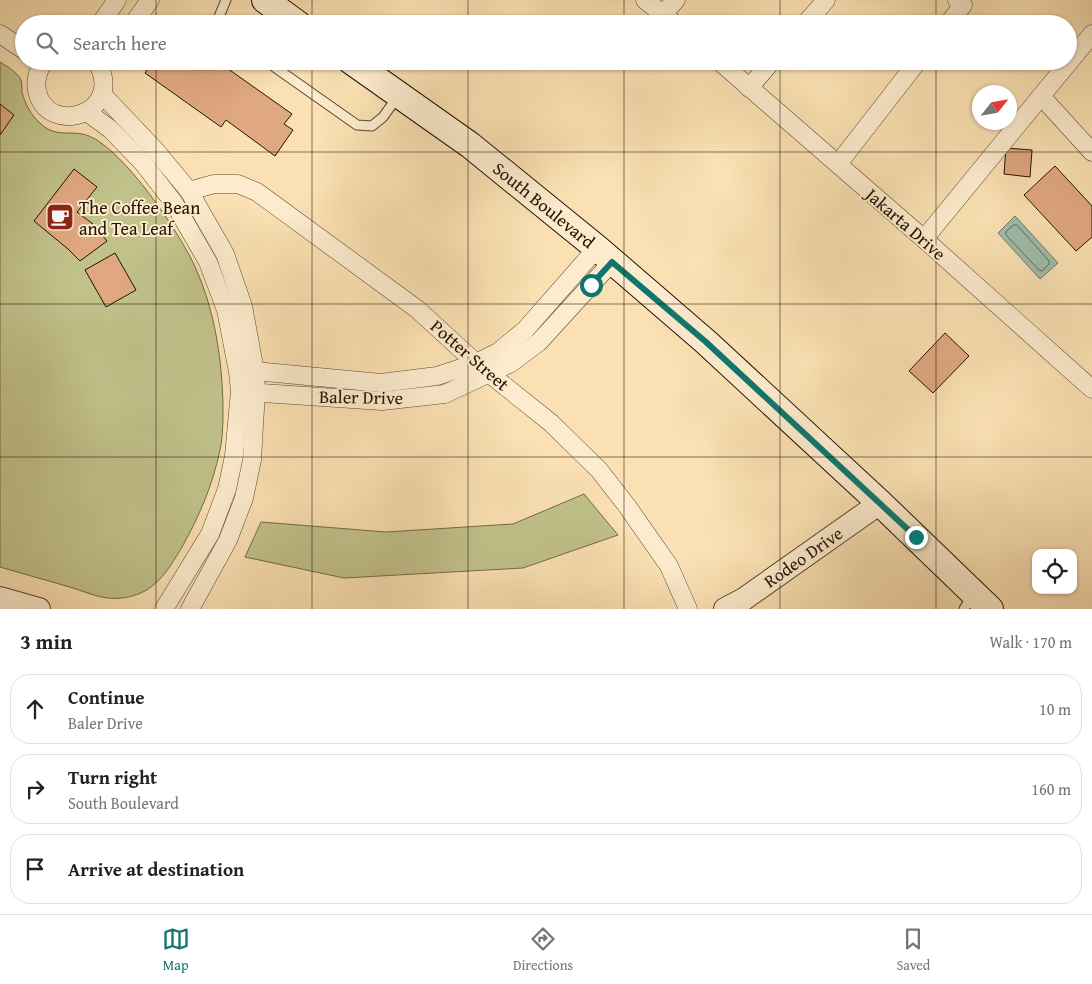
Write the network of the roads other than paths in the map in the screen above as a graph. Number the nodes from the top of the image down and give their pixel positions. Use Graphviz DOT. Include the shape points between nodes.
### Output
graph roads {
  1 [pos="116,0"];
  2 [pos="150,0"];
  3 [pos="226,0"];
  4 [pos="265,0"];
  5 [pos="645,0"];
  6 [pos="676,0"];
  7 [pos="826,0"];
  8 [pos="957,0"];
  9 [pos="106,15"];
  10 [pos="139,15"];
  11 [pos="220,15"];
  12 [pos="286,15"];
  13 [pos="664,15"];
  14 [pos="670,15"];
  15 [pos="813,15"];
  16 [pos="955,15"];
  17 [pos="0,34"];
  18 [pos="1092,34"];
  19 [pos="15,44"];
  20 [pos="1077,52"];
  21 [pos="39,70"];
  22 [pos="102,70"];
  23 [pos="279,70"];
  24 [pos="363,70"];
  25 [pos="728,70"];
  26 [pos="764,70"];
  27 [pos="911,70"];
  28 [pos="1062,70"];
  29 [pos="749,88"];
  30 [pos="102,94"];
  31 [pos="398,95"];
  32 [pos="1041,96"];
  33 [pos="87,112"];
  34 [pos="1092,152"];
  35 [pos="838,164"];
  36 [pos="189,191"];
  37 [pos="924,239"];
  38 [pos="605,255"];
  39 [pos="483,369"];
  40 [pos="246,372"];
  41 [pos="1088,378"];
  42 [pos="248,392"];
  43 [pos="880,503"];
  44 [pos="0,598"];
  45 [pos="976,604"];
  46 [pos="39,609"];
  47 [pos="164,609"];
  48 [pos="190,609"];
  49 [pos="688,609"];
  50 [pos="725,609"];
  1 -- 9 [label="street"];
  2 -- 10 [label="street"];
  3 -- 11 [label="lane"];
  4 -- 12 [label="main road"];
  5 -- 13 [label="street"];
  6 -- 14 [label="street"];
  7 -- 15 [label="street"];
  8 -- 16 [label="street" via="963,5"];
  17 -- 19 [label="street"];
  18 -- 20 [label="street"];
  21 -- 33 [label="street" via="36,84 45,105 65,116"];
  22 -- 30 [label="street"];
  23 -- 31 [label="lane" via="358,125 372,126 383,117"];
  24 -- 31 [label="main road, South Boulevard"];
  25 -- 29 [label="street, Jakarta Drive"];
  26 -- 29 [label="street"];
  27 -- 35 [label="street"];
  28 -- 32 [label="street"];
  29 -- 35 [label="street, Jakarta Drive"];
  30 -- 33 [label="street"];
  30 -- 36 [label="street"];
  31 -- 38 [label="main road, South Boulevard" via="470,145"];
  32 -- 34 [label="street"];
  32 -- 37 [label="street"];
  33 -- 40 [label="street" via="110,129 143,163 174,203 208,262"];
  35 -- 37 [label="street, Jakarta Drive"];
  36 -- 39 [label="street, Potter Street" via="214,184 238,184 257,192 417,309"];
  36 -- 40 [label="street" via="224,254 243,306"];
  37 -- 41 [label="street, Jakarta Drive"];
  38 -- 39 [label="street, Baler Drive"];
  38 -- 43 [label="main road, South Boulevard" via="706,342"];
  39 -- 40 [label="street, Baler Drive" via="381,384"];
  39 -- 42 [label="street, Baler Drive" via="445,394 382,401"];
  39 -- 49 [label="street, Potter Street" via="551,423 599,470 669,566"];
  40 -- 42 [label="street"];
  42 -- 47 [label="street" via="227,489 210,534"];
  42 -- 48 [label="street" via="252,460 244,498 228,540"];
  43 -- 45 [label="main road, South Boulevard"];
  43 -- 50 [label="street, Rodeo Drive"];
  44 -- 46 [label="street"];
}
